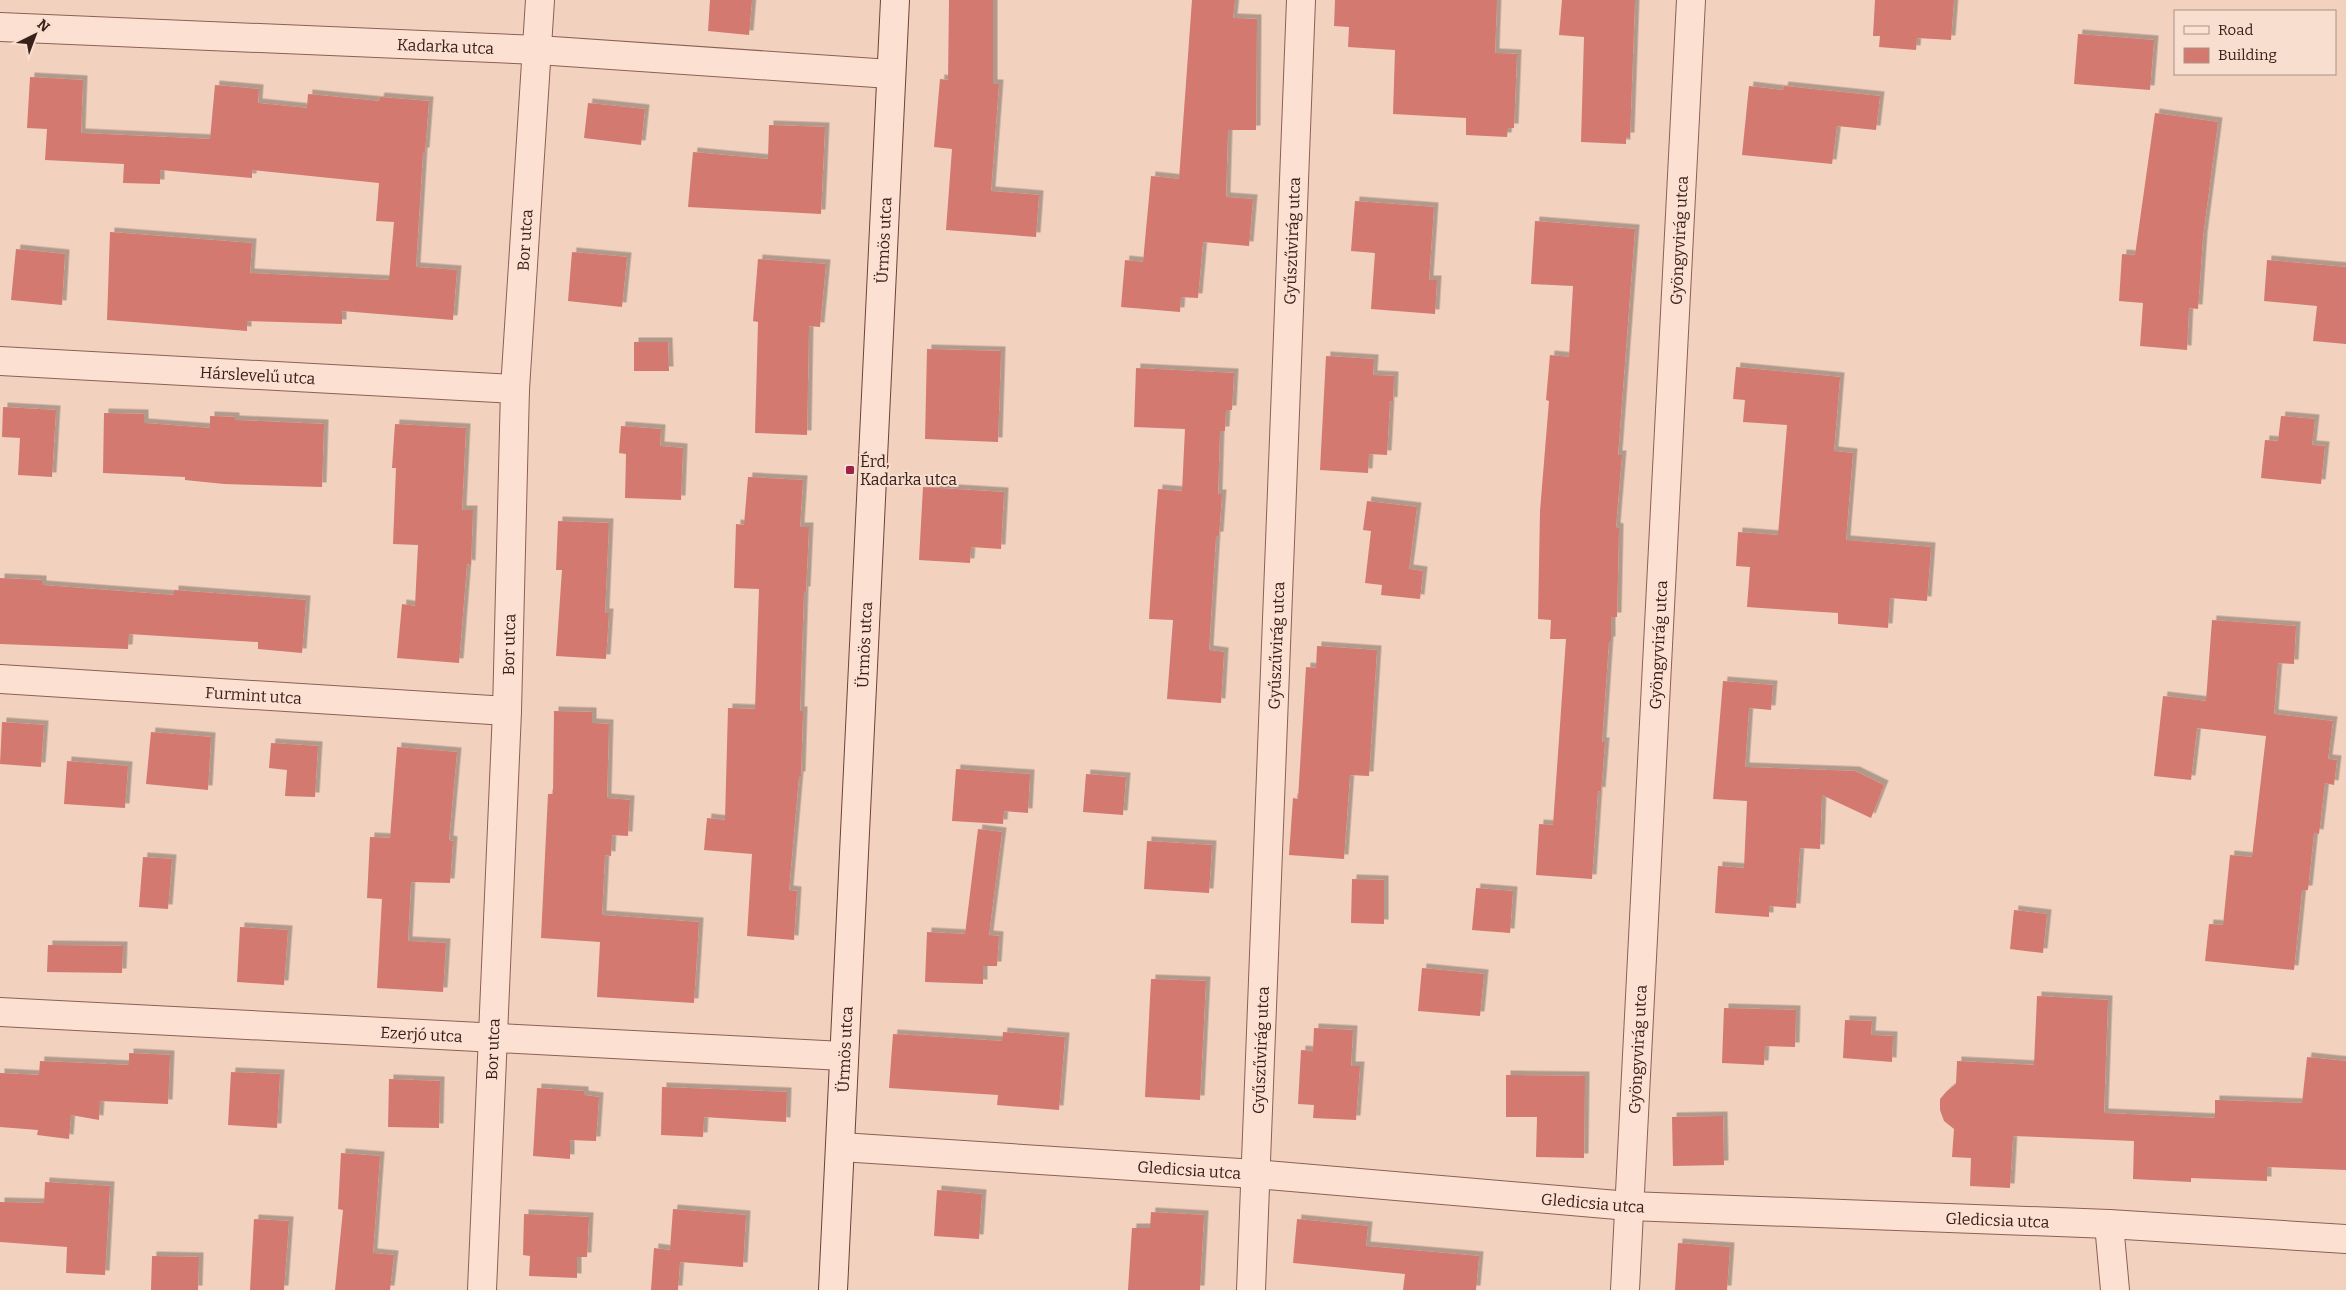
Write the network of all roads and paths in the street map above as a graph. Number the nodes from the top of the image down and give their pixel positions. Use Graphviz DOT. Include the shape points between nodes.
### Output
graph roads {
  1 [pos="540,0"];
  2 [pos="895,0"];
  3 [pos="1301,0"];
  4 [pos="1691,0"];
  5 [pos="0,27"];
  6 [pos="538,50"];
  7 [pos="890,74"];
  8 [pos="0,361"];
  9 [pos="515,389"];
  10 [pos="0,679"];
  11 [pos="507,711"];
  12 [pos="0,1012"];
  13 [pos="494,1039"];
  14 [pos="843,1056"];
  15 [pos="841,1147"];
  16 [pos="1255,1174"];
  17 [pos="1629,1206"];
  18 [pos="2109,1224"];
  19 [pos="2346,1239"];
  20 [pos="482,1290"];
  21 [pos="833,1290"];
  22 [pos="1251,1290"];
  23 [pos="1625,1290"];
  24 [pos="2115,1290"];
  1 -- 6 [label="street, Bor utca"];
  2 -- 7 [label="street, Ürmös utca"];
  3 -- 16 [label="street, Gyűszűvirág utca"];
  4 -- 17 [label="street, Gyöngyvirág utca"];
  5 -- 6 [label="street, Kadarka utca"];
  6 -- 7 [label="street, Kadarka utca"];
  6 -- 9 [label="street, Bor utca"];
  7 -- 14 [label="street, Ürmös utca"];
  8 -- 9 [label="street, Hárslevelű utca"];
  9 -- 11 [label="street, Bor utca"];
  10 -- 11 [label="street, Furmint utca"];
  11 -- 13 [label="street, Bor utca"];
  12 -- 13 [label="street, Ezerjó utca"];
  13 -- 14 [label="street, Ezerjó utca"];
  13 -- 20 [label="street, Bor utca"];
  14 -- 15 [label="street, Ürmös utca"];
  15 -- 16 [label="street, Gledicsia utca"];
  15 -- 21 [label="street, Ürmös utca"];
  16 -- 17 [label="street, Gledicsia utca"];
  16 -- 22 [label="street, Gyűszűvirág utca"];
  17 -- 18 [label="street, Gledicsia utca"];
  17 -- 23 [label="street, Gyöngyvirág utca"];
  18 -- 19 [label="street, Gledicsia utca"];
  18 -- 24 [label="street"];
}
